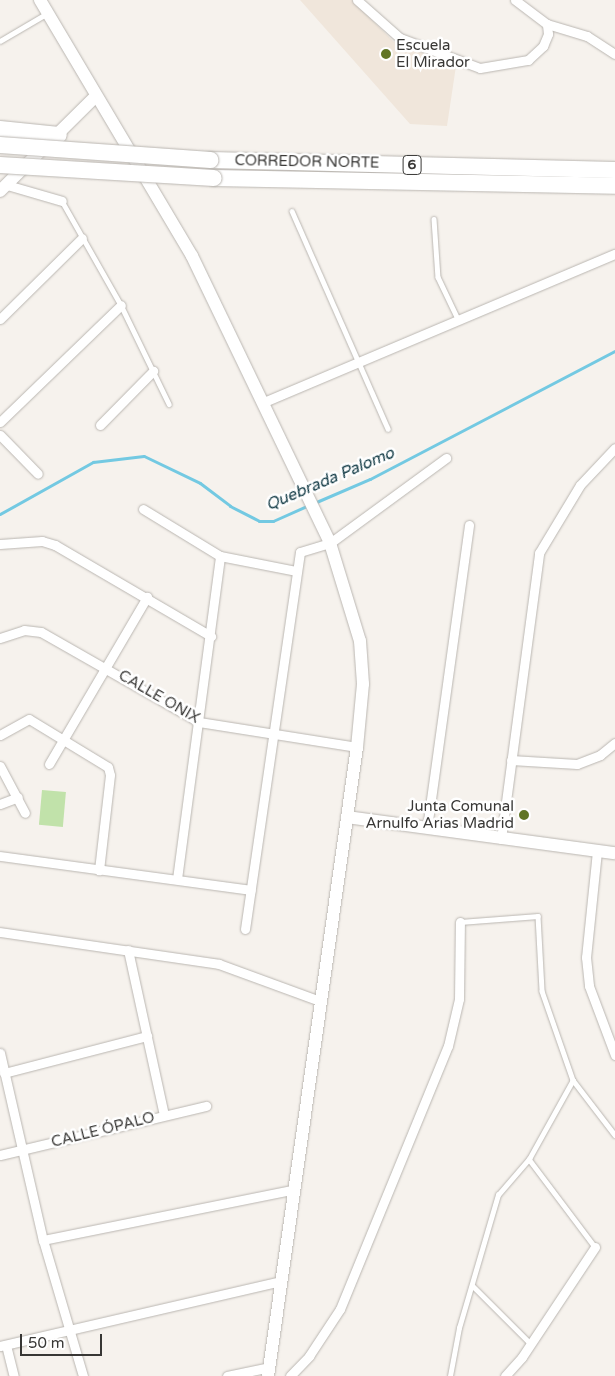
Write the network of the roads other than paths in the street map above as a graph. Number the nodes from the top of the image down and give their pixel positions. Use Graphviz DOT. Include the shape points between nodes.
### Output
graph roads {
  1 [pos="40,0"];
  2 [pos="357,0"];
  3 [pos="515,0"];
  4 [pos="48,13"];
  5 [pos="547,24"];
  6 [pos="0,41"];
  7 [pos="615,54"];
  8 [pos="96,96"];
  9 [pos="0,129"];
  10 [pos="59,135"];
  11 [pos="0,145"];
  12 [pos="0,165"];
  13 [pos="615,170"];
  14 [pos="615,186"];
  15 [pos="3,188"];
  16 [pos="62,201"];
  17 [pos="292,211"];
  18 [pos="434,219"];
  19 [pos="82,238"];
  20 [pos="615,254"];
  21 [pos="121,305"];
  22 [pos="0,319"];
  23 [pos="458,319"];
  24 [pos="356,361"];
  25 [pos="153,371"];
  26 [pos="264,402"];
  27 [pos="169,404"];
  28 [pos="0,422"];
  29 [pos="100,425"];
  30 [pos="388,429"];
  31 [pos="0,435"];
  32 [pos="615,448"];
  33 [pos="446,458"];
  34 [pos="38,474"];
  35 [pos="143,509"];
  36 [pos="469,525"];
  37 [pos="330,543"];
  38 [pos="0,544"];
  39 [pos="220,556"];
  40 [pos="296,571"];
  41 [pos="148,597"];
  42 [pos="211,636"];
  43 [pos="0,638"];
  44 [pos="108,667"];
  45 [pos="199,722"];
  46 [pos="0,735"];
  47 [pos="274,735"];
  48 [pos="63,739"];
  49 [pos="615,743"];
  50 [pos="357,747"];
  51 [pos="511,760"];
  52 [pos="49,764"];
  53 [pos="0,766"];
  54 [pos="18,797"];
  55 [pos="0,804"];
  56 [pos="25,813"];
  57 [pos="347,817"];
  58 [pos="427,828"];
  59 [pos="501,839"];
  60 [pos="597,851"];
  61 [pos="615,853"];
  62 [pos="0,856"];
  63 [pos="99,870"];
  64 [pos="176,879"];
  65 [pos="251,890"];
  66 [pos="460,922"];
  67 [pos="246,930"];
  68 [pos="0,932"];
  69 [pos="128,950"];
  70 [pos="320,1001"];
  71 [pos="147,1036"];
  72 [pos="0,1053"];
  73 [pos="615,1056"];
  74 [pos="4,1073"];
  75 [pos="574,1080"];
  76 [pos="206,1106"];
  77 [pos="164,1115"];
  78 [pos="615,1135"];
  79 [pos="22,1150"];
  80 [pos="0,1154"];
  81 [pos="529,1159"];
  82 [pos="295,1189"];
  83 [pos="43,1240"];
  84 [pos="595,1248"];
  85 [pos="282,1281"];
  86 [pos="473,1286"];
  87 [pos="71,1330"];
  88 [pos="531,1344"];
  89 [pos="3,1345"];
  90 [pos="269,1371"];
  91 [pos="14,1376"];
  92 [pos="83,1376"];
  93 [pos="228,1376"];
  94 [pos="290,1376"];
  95 [pos="450,1376"];
  96 [pos="505,1376"];
  1 -- 4 [label="street"];
  2 -- 5 [label="street" via="400,38 480,68 528,60 543,46 548,34"];
  3 -- 5 [label="street"];
  4 -- 6 [label="lane"];
  4 -- 8 [label="street"];
  5 -- 7 [label="street" via="587,36"];
  8 -- 10 [label="street"];
  8 -- 26 [label="street" via="192,256"];
  9 -- 10 [label="highway"];
  10 -- 15 [label="street"];
  11 -- 13 [label="highway, CORREDOR NORTE / 6, bridge" via="210,160"];
  12 -- 14 [label="highway, CORREDOR NORTE / 6, bridge" via="214,178"];
  15 -- 16 [label="street"];
  16 -- 19 [label="lane"];
  17 -- 24 [label="lane"];
  18 -- 23 [label="lane" via="438,277"];
  19 -- 21 [label="lane"];
  19 -- 22 [label="street"];
  20 -- 23 [label="street"];
  21 -- 25 [label="lane"];
  21 -- 28 [label="street"];
  23 -- 24 [label="street"];
  24 -- 26 [label="street"];
  24 -- 30 [label="lane"];
  25 -- 27 [label="lane"];
  25 -- 29 [label="street"];
  26 -- 37 [label="street"];
  31 -- 34 [label="street"];
  32 -- 51 [label="street" via="580,485 539,553"];
  33 -- 37 [label="street"];
  35 -- 39 [label="street"];
  36 -- 58 [label="street"];
  37 -- 40 [label="street" via="300,552"];
  37 -- 50 [label="street" via="360,641 363,684"];
  38 -- 41 [label="street" via="48,542"];
  39 -- 40 [label="street"];
  39 -- 42 [label="street"];
  40 -- 47 [label="street"];
  41 -- 42 [label="street"];
  41 -- 44 [label="street"];
  42 -- 45 [label="street"];
  43 -- 44 [label="street, CALLE ONIX" via="24,630 41,632"];
  44 -- 45 [label="street, CALLE ONIX"];
  44 -- 48 [label="street"];
  45 -- 47 [label="street, CALLE ONIX"];
  45 -- 64 [label="street"];
  46 -- 48 [label="street" via="29,719"];
  47 -- 50 [label="street, CALLE ONIX"];
  47 -- 65 [label="street"];
  48 -- 52 [label="street"];
  48 -- 63 [label="street" via="110,771"];
  49 -- 51 [label="street" via="600,755 577,764"];
  50 -- 57 [label="street"];
  51 -- 59 [label="street"];
  53 -- 54 [label="street"];
  54 -- 55 [label="street"];
  54 -- 56 [label="street"];
  57 -- 58 [label="street"];
  57 -- 70 [label="street"];
  58 -- 59 [label="street"];
  59 -- 60 [label="street"];
  60 -- 61 [label="street"];
  60 -- 73 [label="street" via="587,918 586,957 589,986"];
  62 -- 63 [label="street"];
  63 -- 64 [label="street"];
  64 -- 65 [label="street"];
  65 -- 67 [label="street"];
  66 -- 75 [label="lane" via="538,916 542,990"];
  66 -- 94 [label="street" via="459,999 448,1046 351,1286 325,1334"];
  68 -- 69 [label="street"];
  69 -- 70 [label="street" via="226,966"];
  69 -- 71 [label="street"];
  70 -- 82 [label="street"];
  71 -- 74 [label="street"];
  71 -- 77 [label="street"];
  72 -- 74 [label="street"];
  74 -- 79 [label="street"];
  75 -- 78 [label="lane"];
  75 -- 81 [label="lane"];
  76 -- 77 [label="street, CALLE ÓPALO"];
  77 -- 79 [label="street, CALLE ÓPALO"];
  79 -- 80 [label="street, CALLE ÓPALO"];
  79 -- 83 [label="street"];
  81 -- 84 [label="lane"];
  81 -- 86 [label="lane" via="498,1195"];
  82 -- 83 [label="street"];
  82 -- 85 [label="street"];
  83 -- 87 [label="street"];
  84 -- 88 [label="street"];
  85 -- 87 [label="street"];
  85 -- 90 [label="street"];
  86 -- 88 [label="lane"];
  86 -- 95 [label="lane"];
  87 -- 89 [label="street"];
  87 -- 92 [label="street"];
  88 -- 96 [label="street"];
  89 -- 91 [label="street"];
  90 -- 93 [label="street"];
}
